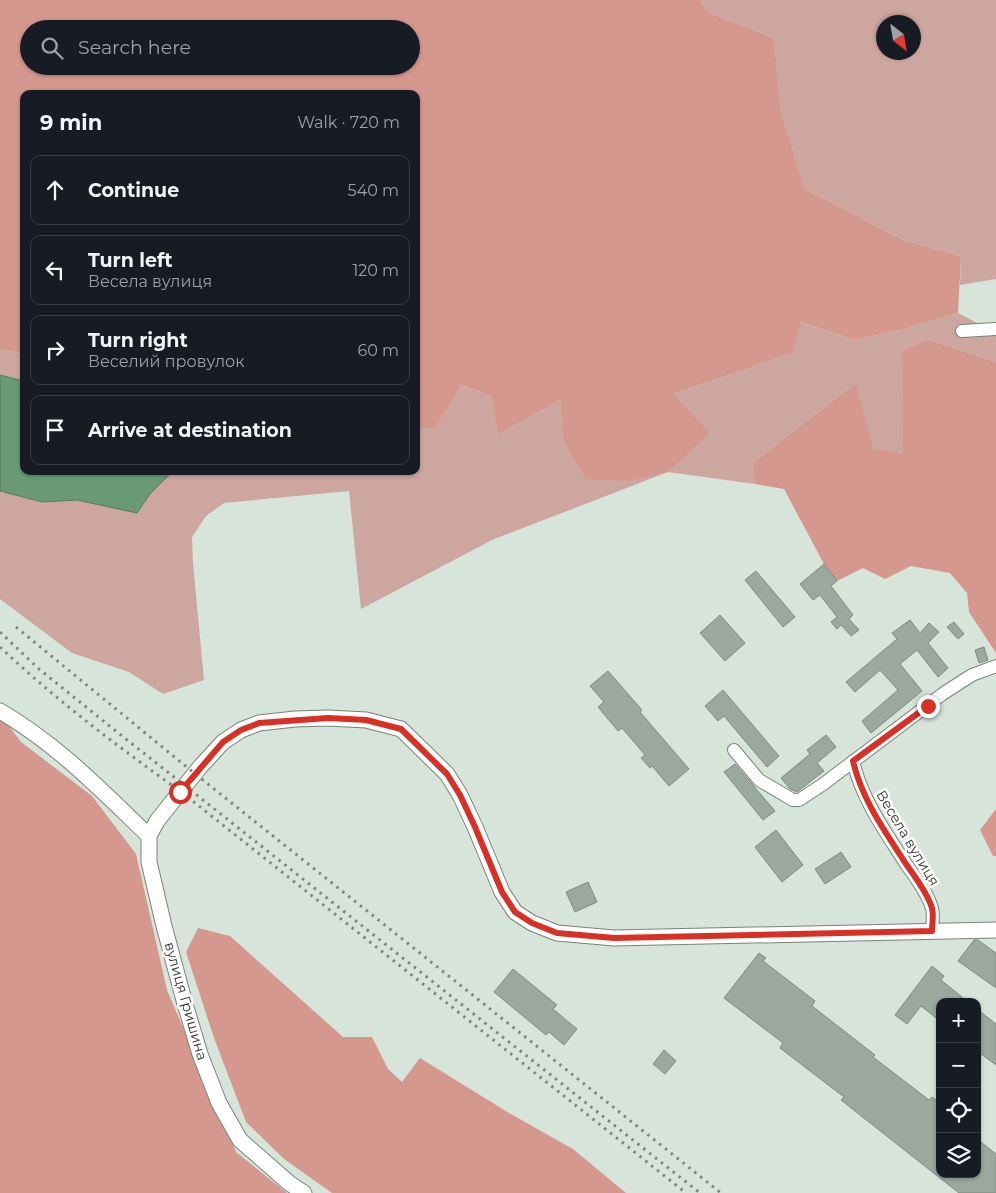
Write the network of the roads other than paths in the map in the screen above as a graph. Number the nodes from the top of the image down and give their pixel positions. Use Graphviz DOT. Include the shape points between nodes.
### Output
graph roads {
  1 [pos="996,329"];
  2 [pos="962,331"];
  3 [pos="992,668"];
  4 [pos="0,711"];
  5 [pos="734,750"];
  6 [pos="853,761"];
  7 [pos="149,836"];
  8 [pos="996,930"];
  9 [pos="932,931"];
  10 [pos="304,1193"];
  1 -- 2 [label="street"];
  3 -- 6 [label="street" via="972,675 944,693"];
  4 -- 7 [label="street" via="28,727 76,765"];
  5 -- 6 [label="street" via="759,780 794,800 806,796"];
  6 -- 9 [label="street, Весела вулиця" via="866,800 932,908"];
  7 -- 9 [label="street" via="185,785 223,742 241,730 259,723 328,718 366,720 401,729 447,774 502,892 515,912 557,933 614,938"];
  7 -- 10 [label="street, вулиця Гришина" via="149,862 166,935 200,1054 219,1103 240,1140"];
  8 -- 9 [label="street"];
}
